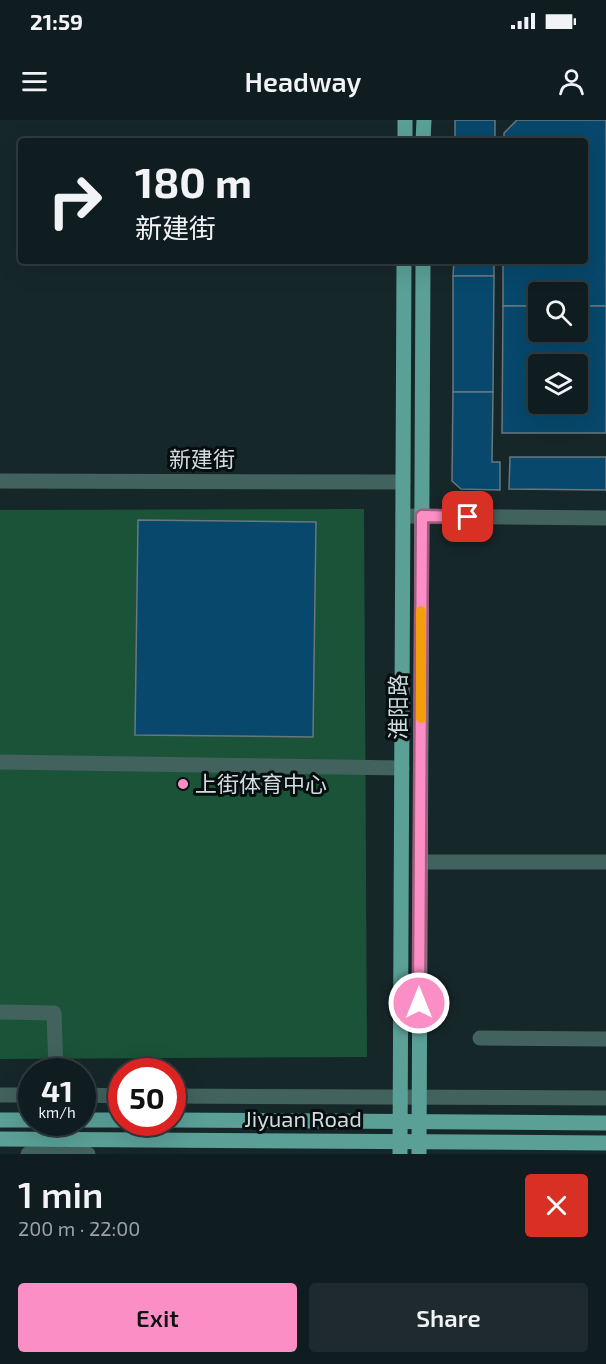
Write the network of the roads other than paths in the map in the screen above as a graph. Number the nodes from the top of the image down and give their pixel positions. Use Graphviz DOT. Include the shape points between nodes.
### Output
graph roads {
  1 [pos="405,120"];
  2 [pos="423,120"];
  3 [pos="405,138"];
  4 [pos="423,138"];
  5 [pos="404,264"];
  6 [pos="423,264"];
  7 [pos="0,482"];
  8 [pos="403,482"];
  9 [pos="403,516"];
  10 [pos="422,516"];
  11 [pos="606,518"];
  12 [pos="0,762"];
  13 [pos="402,768"];
  14 [pos="420,862"];
  15 [pos="606,862"];
  16 [pos="0,1012"];
  17 [pos="480,1038"];
  18 [pos="606,1040"];
  19 [pos="56,1058"];
  20 [pos="0,1095"];
  21 [pos="18,1095"];
  22 [pos="186,1096"];
  23 [pos="400,1098"];
  24 [pos="419,1098"];
  25 [pos="606,1098"];
  26 [pos="0,1120"];
  27 [pos="18,1120"];
  28 [pos="186,1120"];
  29 [pos="400,1122"];
  30 [pos="419,1122"];
  31 [pos="606,1123"];
  32 [pos="0,1139"];
  33 [pos="606,1143"];
  34 [pos="400,1148"];
  35 [pos="419,1148"];
  36 [pos="28,1154"];
  37 [pos="88,1154"];
  1 -- 3 [label="main road"];
  2 -- 4 [label="main road"];
  5 -- 8 [label="main road, 淮阳路"];
  6 -- 10 [label="main road, 淮阳路"];
  7 -- 8 [label="street, 新建街"];
  8 -- 9 [label="main road, 淮阳路"];
  9 -- 10 [label="street"];
  9 -- 13 [label="main road, 淮阳路"];
  10 -- 11 [label="street"];
  10 -- 14 [label="main road, 淮阳路"];
  12 -- 13 [label="street"];
  13 -- 23 [label="main road, 淮阳路"];
  14 -- 15 [label="street"];
  14 -- 24 [label="main road, 淮阳路"];
  16 -- 19 [label="street" via="54,1012"];
  17 -- 18 [label="street"];
  20 -- 21 [label="street"];
  22 -- 23 [label="street"];
  23 -- 24 [label="street"];
  23 -- 29 [label="main road, 淮阳路"];
  24 -- 25 [label="street"];
  24 -- 30 [label="main road, 淮阳路"];
  26 -- 27 [label="main road"];
  28 -- 29 [label="main road, Jiyuan Road"];
  29 -- 30 [label="main road, Jiyuan Road"];
  29 -- 34 [label="main road, 淮阳路"];
  30 -- 31 [label="main road, Jiyuan Road"];
  30 -- 35 [label="main road, 淮阳路"];
  32 -- 34 [label="main road, Jiyuan Road"];
  33 -- 35 [label="main road, Jiyuan Road"];
  34 -- 35 [label="main road, Jiyuan Road"];
  36 -- 37 [label="street"];
}
